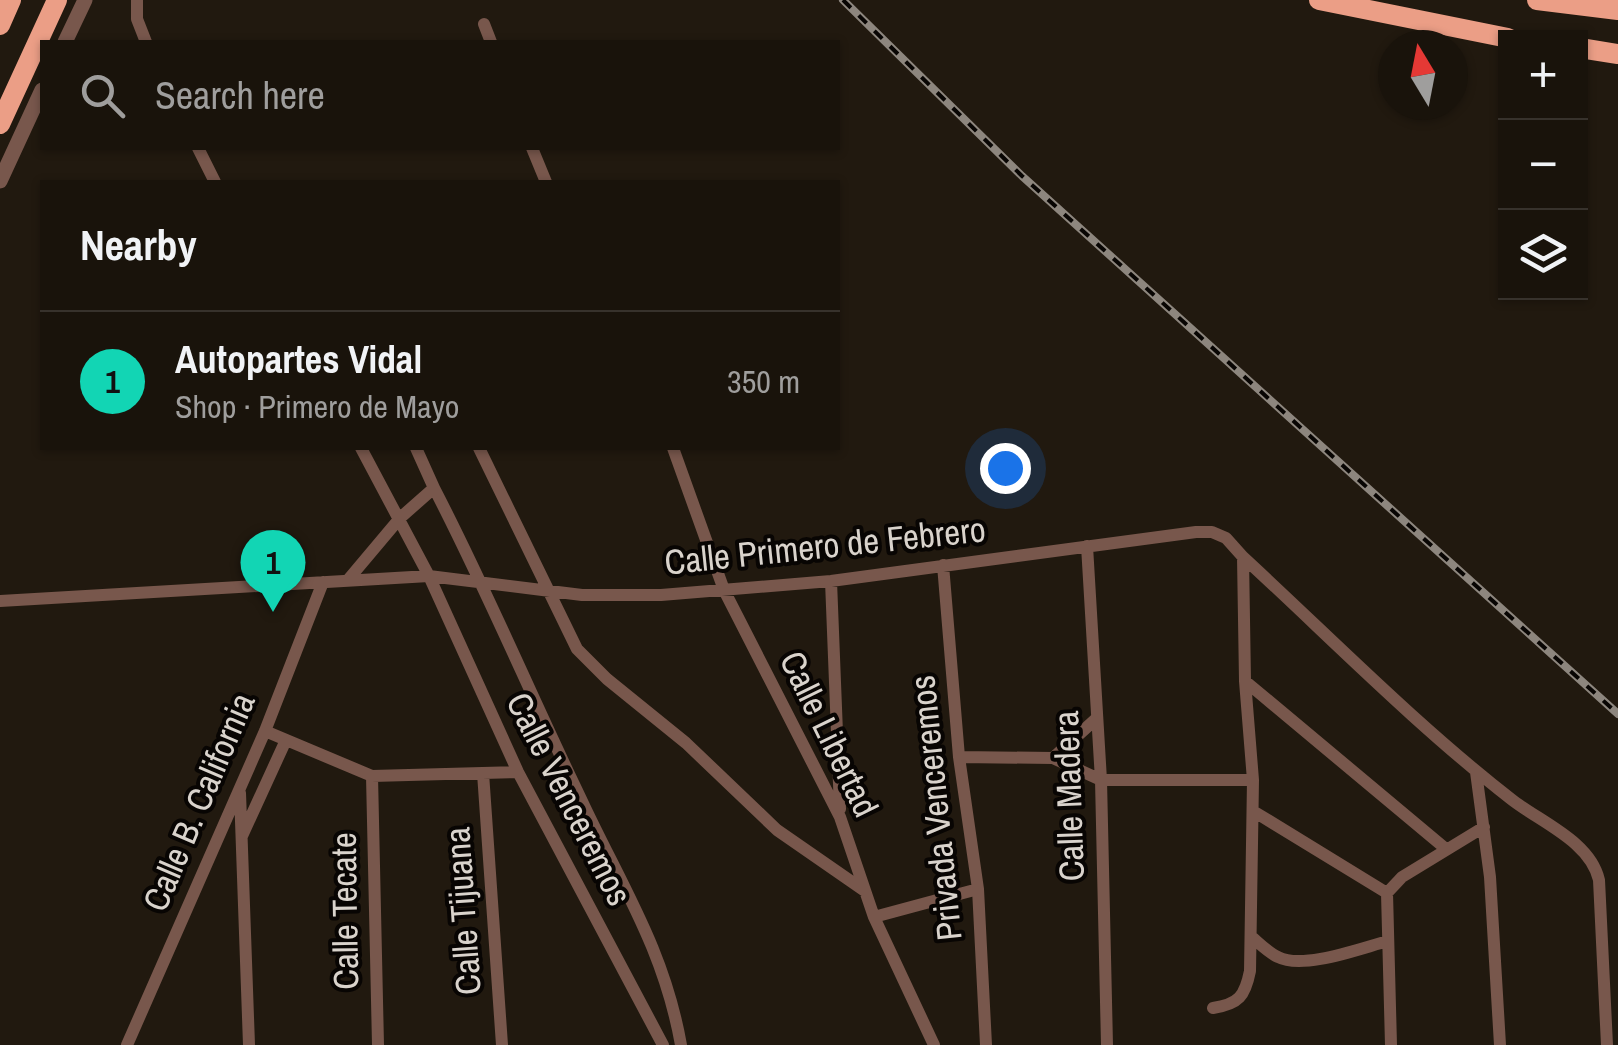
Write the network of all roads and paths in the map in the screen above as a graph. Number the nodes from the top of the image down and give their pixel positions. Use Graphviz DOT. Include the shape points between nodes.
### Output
graph roads {
  1 [pos="11,0"];
  2 [pos="57,0"];
  3 [pos="85,0"];
  4 [pos="136,0"];
  5 [pos="1319,0"];
  6 [pos="1537,0"];
  7 [pos="1618,10"];
  8 [pos="484,24"];
  9 [pos="0,25"];
  10 [pos="1498,36"];
  11 [pos="66,40"];
  12 [pos="145,40"];
  13 [pos="491,40"];
  14 [pos="1588,49"];
  15 [pos="1618,54"];
  16 [pos="40,94"];
  17 [pos="0,124"];
  18 [pos="199,150"];
  19 [pos="533,150"];
  20 [pos="0,180"];
  21 [pos="215,180"];
  22 [pos="545,180"];
  23 [pos="364,450"];
  24 [pos="417,450"];
  25 [pos="481,450"];
  26 [pos="674,450"];
  27 [pos="434,488"];
  28 [pos="400,518"];
  29 [pos="1087,546"];
  30 [pos="1243,556"];
  31 [pos="943,565"];
  32 [pos="429,576"];
  33 [pos="347,581"];
  34 [pos="479,581"];
  35 [pos="831,581"];
  36 [pos="324,582"];
  37 [pos="724,590"];
  38 [pos="552,591"];
  39 [pos="0,601"];
  40 [pos="1246,681"];
  41 [pos="1097,718"];
  42 [pos="265,730"];
  43 [pos="286,740"];
  44 [pos="958,756"];
  45 [pos="1053,758"];
  46 [pos="518,772"];
  47 [pos="1476,772"];
  48 [pos="483,774"];
  49 [pos="372,776"];
  50 [pos="1100,780"];
  51 [pos="1253,780"];
  52 [pos="239,785"];
  53 [pos="1253,811"];
  54 [pos="840,817"];
  55 [pos="1484,827"];
  56 [pos="241,838"];
  57 [pos="1446,849"];
  58 [pos="978,889"];
  59 [pos="865,891"];
  60 [pos="1387,893"];
  61 [pos="874,916"];
  62 [pos="1253,938"];
  63 [pos="1388,942"];
  64 [pos="1213,1008"];
  65 [pos="127,1045"];
  66 [pos="249,1045"];
  67 [pos="378,1045"];
  68 [pos="502,1045"];
  69 [pos="663,1045"];
  70 [pos="682,1045"];
  71 [pos="934,1045"];
  72 [pos="986,1045"];
  73 [pos="1108,1045"];
  74 [pos="1391,1045"];
  75 [pos="1500,1045"];
  76 [pos="1607,1045"];
  1 -- 9 [label="highway"];
  2 -- 17 [label="highway"];
  3 -- 11 [label="street"];
  4 -- 12 [label="street"];
  5 -- 10 [label="highway"];
  6 -- 7 [label="highway"];
  8 -- 13 [label="street"];
  14 -- 15 [label="highway"];
  16 -- 20 [label="street"];
  18 -- 21 [label="street"];
  19 -- 22 [label="street"];
  23 -- 28 [label="street, Calle Venceremos"];
  24 -- 27 [label="street"];
  25 -- 38 [label="street"];
  26 -- 37 [label="street, Calle Libertad"];
  27 -- 28 [label="street"];
  27 -- 34 [label="street"];
  28 -- 32 [label="street, Calle Venceremos"];
  28 -- 33 [label="street"];
  29 -- 30 [label="street, Calle Primero de Febrero" via="1212,532"];
  29 -- 31 [label="street, Calle Primero de Febrero"];
  29 -- 41 [label="street, Calle Madera"];
  30 -- 40 [label="street"];
  30 -- 47 [label="street"];
  31 -- 35 [label="street, Calle Primero de Febrero"];
  31 -- 44 [label="street, Privada Venceremos"];
  32 -- 33 [label="street, Calle Primero de Febrero"];
  32 -- 34 [label="street, Calle Primero de Febrero"];
  32 -- 46 [label="street, Calle Venceremos"];
  33 -- 36 [label="street, Calle Primero de Febrero"];
  34 -- 38 [label="street, Calle Primero de Febrero"];
  34 -- 70 [label="street" via="649,933"];
  35 -- 37 [label="street, Calle Primero de Febrero"];
  35 -- 54 [label="street"];
  36 -- 39 [label="street, Calle Primero de Febrero"];
  36 -- 42 [label="street, Calle B. California"];
  37 -- 38 [label="street, Calle Primero de Febrero" via="616,596"];
  37 -- 54 [label="street, Calle Libertad"];
  38 -- 59 [label="street" via="578,649 606,679 778,830"];
  40 -- 51 [label="street"];
  40 -- 57 [label="street"];
  41 -- 45 [label="street"];
  41 -- 50 [label="street, Calle Madera"];
  42 -- 43 [label="street"];
  42 -- 52 [label="street, Calle B. California"];
  43 -- 49 [label="street"];
  43 -- 56 [label="street"];
  44 -- 45 [label="street"];
  44 -- 58 [label="street, Privada Venceremos"];
  45 -- 50 [label="street"];
  46 -- 48 [label="street"];
  46 -- 69 [label="street, Calle Venceremos"];
  47 -- 55 [label="street"];
  47 -- 76 [label="street" via="1594,862"];
  48 -- 49 [label="street"];
  48 -- 68 [label="street, Calle Tijuana"];
  49 -- 67 [label="street, Calle Tecate"];
  50 -- 51 [label="street"];
  50 -- 73 [label="street, Calle Madera"];
  51 -- 53 [label="street"];
  52 -- 56 [label="street"];
  52 -- 65 [label="street, Calle B. California"];
  53 -- 60 [label="street"];
  53 -- 62 [label="street"];
  54 -- 59 [label="street, Calle Libertad"];
  55 -- 57 [label="street"];
  55 -- 75 [label="street"];
  56 -- 66 [label="street"];
  57 -- 60 [label="street"];
  58 -- 61 [label="street"];
  58 -- 72 [label="street, Privada Venceremos"];
  59 -- 61 [label="street, Calle Libertad"];
  60 -- 63 [label="street"];
  61 -- 71 [label="street, Calle Libertad"];
  62 -- 63 [label="street" via="1291,962"];
  62 -- 64 [label="street" via="1242,998"];
  63 -- 74 [label="street"];
}
